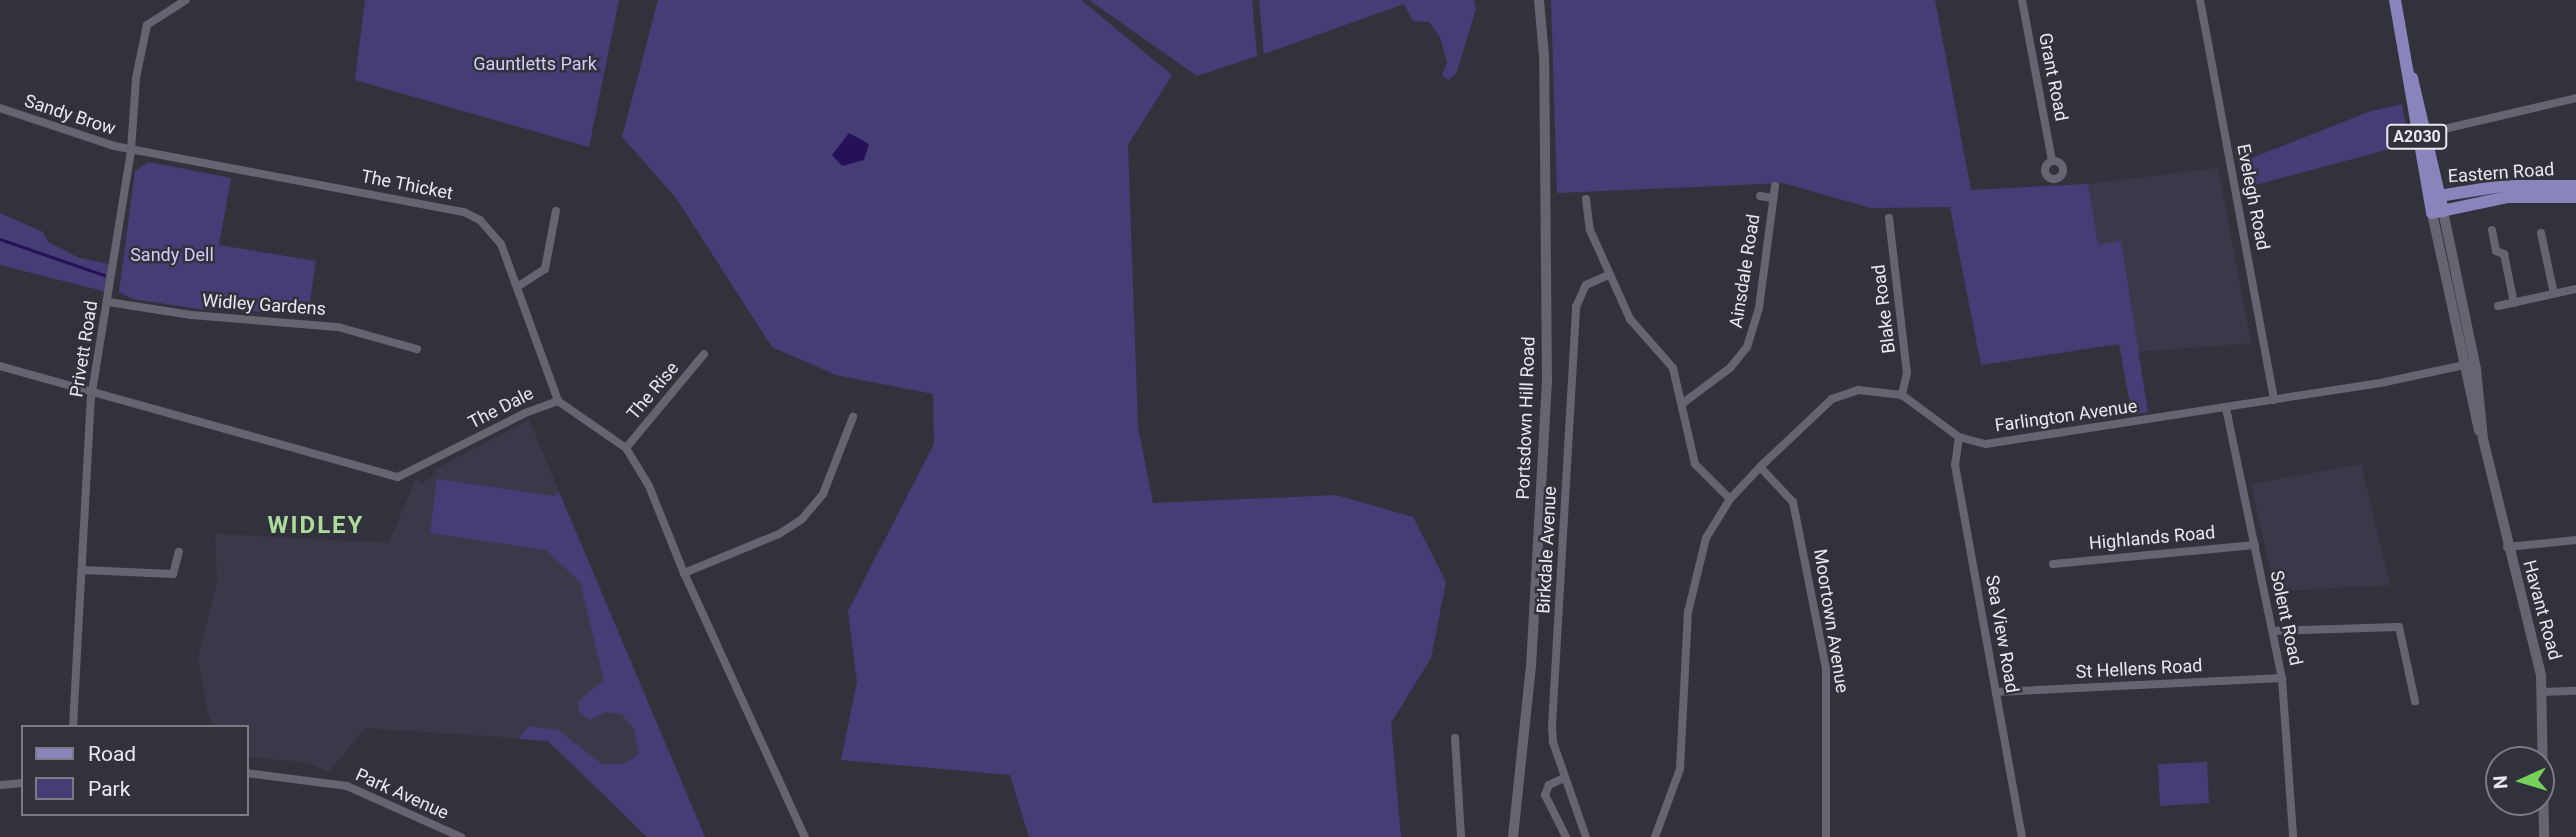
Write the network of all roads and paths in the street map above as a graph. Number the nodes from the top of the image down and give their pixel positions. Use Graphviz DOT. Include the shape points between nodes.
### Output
graph roads {
  1 [pos="186,0"];
  2 [pos="1539,0"];
  3 [pos="2022,0"];
  4 [pos="2200,0"];
  5 [pos="2395,0"];
  6 [pos="2405,60"];
  7 [pos="2576,98"];
  8 [pos="0,108"];
  9 [pos="2427,133"];
  10 [pos="131,149"];
  11 [pos="2052,160"];
  12 [pos="1775,186"];
  13 [pos="2576,186"];
  14 [pos="1760,196"];
  15 [pos="2434,196"];
  16 [pos="2576,197"];
  17 [pos="1773,198"];
  18 [pos="1586,199"];
  19 [pos="556,212"];
  20 [pos="2437,212"];
  21 [pos="1889,218"];
  22 [pos="2492,230"];
  23 [pos="2541,233"];
  24 [pos="1608,275"];
  25 [pos="517,287"];
  26 [pos="2576,289"];
  27 [pos="2554,294"];
  28 [pos="108,302"];
  29 [pos="2514,303"];
  30 [pos="2498,306"];
  31 [pos="416,349"];
  32 [pos="705,354"];
  33 [pos="2472,358"];
  34 [pos="0,366"];
  35 [pos="2463,367"];
  36 [pos="93,391"];
  37 [pos="1902,395"];
  38 [pos="2274,400"];
  39 [pos="558,401"];
  40 [pos="1683,403"];
  41 [pos="2226,408"];
  42 [pos="853,418"];
  43 [pos="1959,437"];
  44 [pos="2482,438"];
  45 [pos="626,448"];
  46 [pos="1759,467"];
  47 [pos="1730,499"];
  48 [pos="2576,540"];
  49 [pos="2255,545"];
  50 [pos="2507,547"];
  51 [pos="179,552"];
  52 [pos="2053,564"];
  53 [pos="82,569"];
  54 [pos="684,573"];
  55 [pos="2273,631"];
  56 [pos="2282,678"];
  57 [pos="2576,691"];
  58 [pos="1996,692"];
  59 [pos="2543,692"];
  60 [pos="2415,701"];
  61 [pos="73,725"];
  62 [pos="1455,738"];
  63 [pos="248,773"];
  64 [pos="1564,778"];
  65 [pos="21,783"];
  66 [pos="0,785"];
  67 [pos="461,837"];
  68 [pos="805,837"];
  69 [pos="1461,837"];
  70 [pos="1513,837"];
  71 [pos="1566,837"];
  72 [pos="1586,837"];
  73 [pos="1655,837"];
  74 [pos="1826,837"];
  75 [pos="2022,837"];
  76 [pos="2292,837"];
  77 [pos="2544,837"];
  1 -- 10 [label="street, Privett Road" via="147,25 136,78"];
  2 -- 70 [label="main road, Portsdown Hill Road" via="1544,57 1547,382 1531,667"];
  3 -- 11 [label="street, Grant Road"];
  4 -- 38 [label="street, Evelegh Road"];
  5 -- 6 [label="main road, Havant Road / A2030"];
  6 -- 9 [label="main road, Havant Road / A2030"];
  6 -- 15 [label="main road, Havant Road / A2030"];
  7 -- 9 [label="street"];
  8 -- 10 [label="street, Sandy Brow"];
  9 -- 15 [label="main road, Havant Road / A2030"];
  10 -- 25 [label="street, The Thicket" via="464,212 497,238"];
  10 -- 28 [label="street, Privett Road"];
  12 -- 17 [label="street, Ainsdale Road"];
  13 -- 15 [label="main road, Eastern Road" via="2502,186"];
  14 -- 17 [label="street, Ainsdale Road"];
  15 -- 20 [label="main road, Havant Road / A2030"];
  16 -- 20 [label="main road, Eastern Road" via="2508,197"];
  17 -- 40 [label="street, Ainsdale Road" via="1759,307 1747,346 1730,368"];
  18 -- 24 [label="street" via="1590,230"];
  19 -- 25 [label="street" via="545,269"];
  20 -- 33 [label="street, Havant Road"];
  20 -- 35 [label="street, Havant Road"];
  21 -- 37 [label="street, Blake Road" via="1907,373"];
  22 -- 29 [label="street" via="2496,251 2504,254"];
  23 -- 27 [label="street"];
  24 -- 40 [label="street" via="1630,319 1673,368"];
  24 -- 64 [label="street, Birkdale Avenue" via="1586,285 1576,307 1552,726"];
  25 -- 39 [label="street, The Thicket"];
  26 -- 27 [label="street"];
  27 -- 29 [label="street"];
  28 -- 31 [label="street, Widley Gardens" via="191,315 338,327"];
  28 -- 36 [label="street, Privett Road"];
  29 -- 30 [label="street"];
  32 -- 45 [label="street, The Rise"];
  33 -- 35 [label="street"];
  33 -- 44 [label="street, Havant Road"];
  34 -- 36 [label="street, The Dale"];
  35 -- 38 [label="street, Farlington Avenue"];
  35 -- 44 [label="street, Havant Road" via="2472,415"];
  36 -- 39 [label="street, The Dale" via="398,477 534,408"];
  36 -- 53 [label="street, Privett Road"];
  37 -- 43 [label="street, Farlington Avenue"];
  37 -- 46 [label="street, Farlington Avenue" via="1858,390 1832,399"];
  38 -- 41 [label="street, Farlington Avenue"];
  39 -- 45 [label="street, The Dale"];
  40 -- 47 [label="street" via="1695,464"];
  41 -- 43 [label="street, Farlington Avenue" via="1994,443"];
  41 -- 49 [label="street, Solent Road"];
  42 -- 54 [label="street" via="823,494 802,519 779,534"];
  43 -- 58 [label="street, Sea View Road" via="1955,465"];
  44 -- 50 [label="street, Havant Road"];
  45 -- 54 [label="street, The Dale" via="649,486"];
  46 -- 47 [label="street, Farlington Avenue"];
  46 -- 74 [label="street, Moortown Avenue" via="1793,502 1826,668"];
  47 -- 73 [label="street, Farlington Avenue" via="1706,538 1694,575 1680,769"];
  48 -- 50 [label="street"];
  49 -- 52 [label="street, Highlands Road"];
  49 -- 55 [label="street, Solent Road"];
  50 -- 59 [label="street, Havant Road"];
  51 -- 53 [label="street" via="173,574"];
  53 -- 61 [label="street, Privett Road"];
  54 -- 68 [label="street, The Dale"];
  55 -- 56 [label="street, Solent Road"];
  55 -- 60 [label="street" via="2399,627"];
  56 -- 58 [label="street, St Hellens Road"];
  56 -- 76 [label="street, Solent Road"];
  57 -- 59 [label="street"];
  58 -- 75 [label="street, Sea View Road"];
  59 -- 77 [label="street, Havant Road"];
  62 -- 69 [label="street"];
  63 -- 67 [label="street, Park Avenue" via="347,786"];
  64 -- 71 [label="street" via="1549,785 1545,794"];
  64 -- 72 [label="street, Birkdale Avenue"];
  65 -- 66 [label="street"];
}
